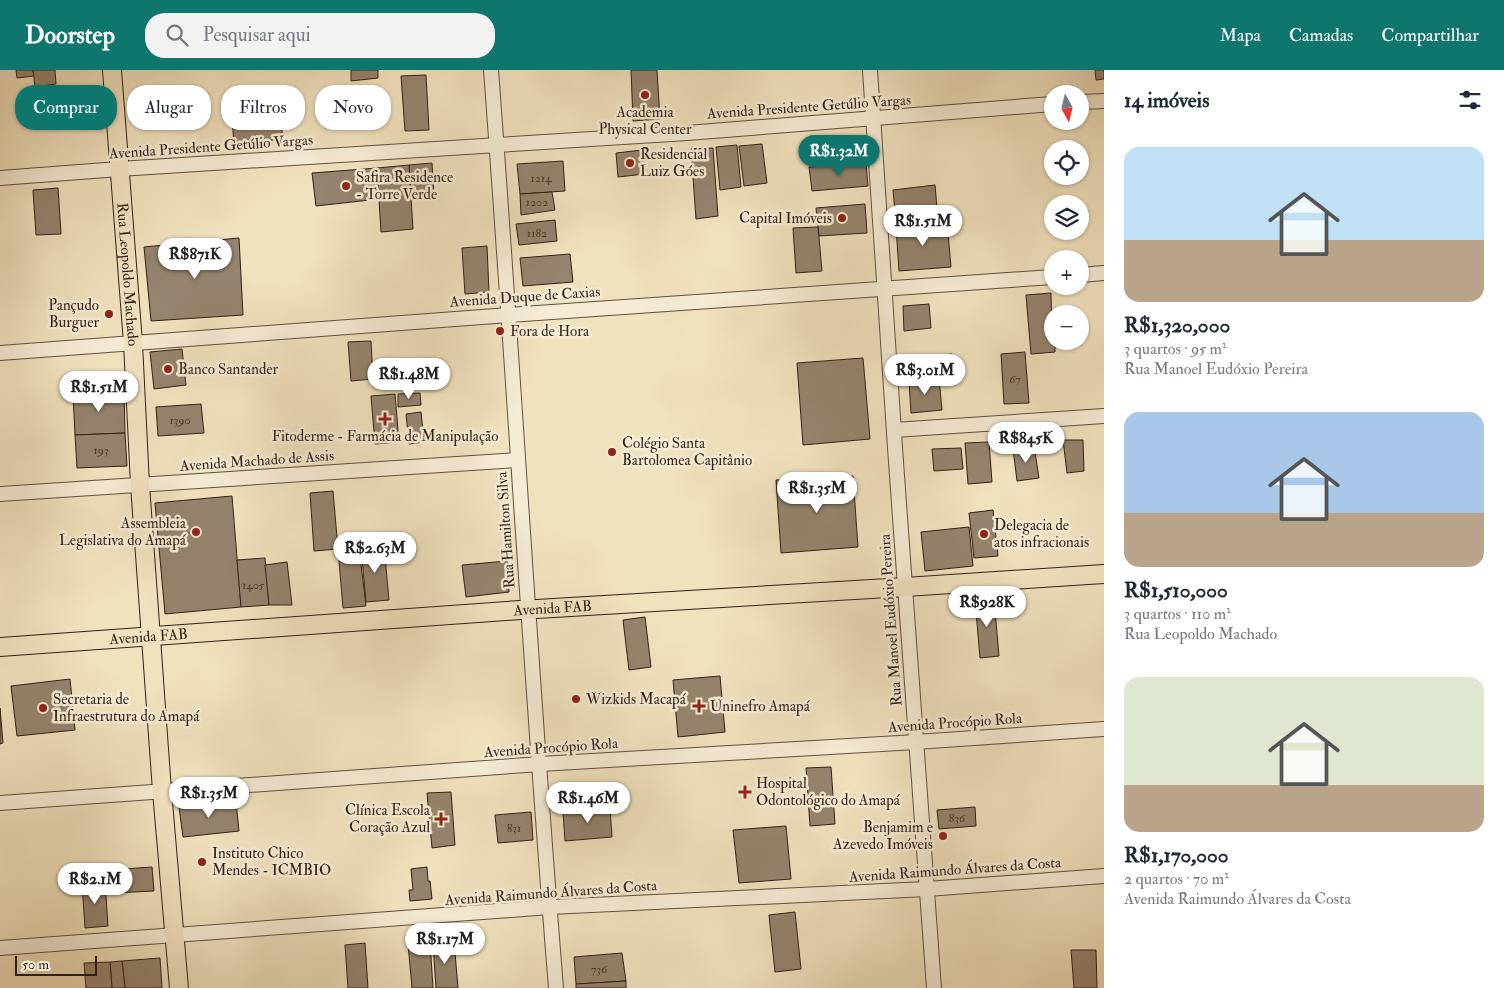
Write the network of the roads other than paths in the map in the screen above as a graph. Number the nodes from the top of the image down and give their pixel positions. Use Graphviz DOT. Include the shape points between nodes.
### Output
graph roads {
  1 [pos="112,70"];
  2 [pos="491,70"];
  3 [pos="870,70"];
  4 [pos="1104,100"];
  5 [pos="1089,101"];
  6 [pos="1044,105"];
  7 [pos="874,119"];
  8 [pos="496,145"];
  9 [pos="119,169"];
  10 [pos="0,178"];
  11 [pos="1104,273"];
  12 [pos="1089,274"];
  13 [pos="1044,278"];
  14 [pos="886,289"];
  15 [pos="509,315"];
  16 [pos="132,343"];
  17 [pos="0,353"];
  18 [pos="1104,416"];
  19 [pos="894,430"];
  20 [pos="517,460"];
  21 [pos="140,484"];
  22 [pos="0,494"];
  23 [pos="1104,574"];
  24 [pos="905,587"];
  25 [pos="528,609"];
  26 [pos="151,637"];
  27 [pos="0,647"];
  28 [pos="1104,729"];
  29 [pos="916,742"];
  30 [pos="540,764"];
  31 [pos="162,791"];
  32 [pos="0,803"];
  33 [pos="1104,876"];
  34 [pos="927,889"];
  35 [pos="550,907"];
  36 [pos="174,936"];
  37 [pos="0,948"];
  38 [pos="179,988"];
  39 [pos="556,988"];
  40 [pos="934,988"];
  1 -- 9 [label="main road, Rua Leopoldo Machado"];
  2 -- 8 [label="street, Rua Hamilton Silva"];
  3 -- 7 [label="street, Rua Manoel Eudóxio Pereira"];
  4 -- 5 [label="street"];
  6 -- 7 [label="street, Avenida Presidente Getúlio Vargas"];
  7 -- 8 [label="street, Avenida Presidente Getúlio Vargas"];
  7 -- 14 [label="street, Rua Manoel Eudóxio Pereira"];
  8 -- 9 [label="street, Avenida Presidente Getúlio Vargas"];
  8 -- 15 [label="street, Rua Hamilton Silva"];
  9 -- 10 [label="street, Avenida Presidente Getúlio Vargas"];
  9 -- 16 [label="main road, Rua Leopoldo Machado"];
  11 -- 12 [label="street"];
  13 -- 14 [label="street, Avenida Duque de Caxias"];
  14 -- 15 [label="street, Avenida Duque de Caxias"];
  14 -- 19 [label="street, Rua Manoel Eudóxio Pereira"];
  15 -- 16 [label="street, Avenida Duque de Caxias"];
  15 -- 20 [label="street, Rua Hamilton Silva"];
  16 -- 17 [label="street, Avenida Duque de Caxias"];
  16 -- 21 [label="main road, Rua Leopoldo Machado"];
  18 -- 19 [label="street"];
  19 -- 24 [label="street, Rua Manoel Eudóxio Pereira"];
  20 -- 21 [label="street, Avenida Machado de Assis"];
  20 -- 25 [label="street, Rua Hamilton Silva"];
  21 -- 22 [label="street, Avenida Machado de Assis"];
  21 -- 26 [label="main road, Rua Leopoldo Machado"];
  23 -- 24 [label="main road, Avenida FAB"];
  24 -- 25 [label="main road, Avenida FAB"];
  24 -- 29 [label="street, Rua Manoel Eudóxio Pereira"];
  25 -- 26 [label="main road, Avenida FAB"];
  25 -- 30 [label="street, Rua Hamilton Silva"];
  26 -- 27 [label="main road, Avenida FAB"];
  26 -- 31 [label="main road, Rua Leopoldo Machado"];
  28 -- 29 [label="street, Avenida Procópio Rola"];
  29 -- 30 [label="street, Avenida Procópio Rola"];
  29 -- 34 [label="street, Rua Manoel Eudóxio Pereira"];
  30 -- 31 [label="street, Avenida Procópio Rola"];
  30 -- 35 [label="street, Rua Hamilton Silva"];
  31 -- 32 [label="street, Avenida Procópio Rola"];
  31 -- 36 [label="main road, Rua Leopoldo Machado"];
  33 -- 34 [label="street, Avenida Raimundo Álvares da Costa"];
  34 -- 35 [label="street, Avenida Raimundo Álvares da Costa"];
  34 -- 40 [label="street, Rua Manoel Eudóxio Pereira"];
  35 -- 36 [label="street, Avenida Raimundo Álvares da Costa"];
  35 -- 39 [label="street, Rua Hamilton Silva"];
  36 -- 37 [label="street, Avenida Raimundo Álvares da Costa"];
  36 -- 38 [label="main road, Rua Leopoldo Machado"];
}
